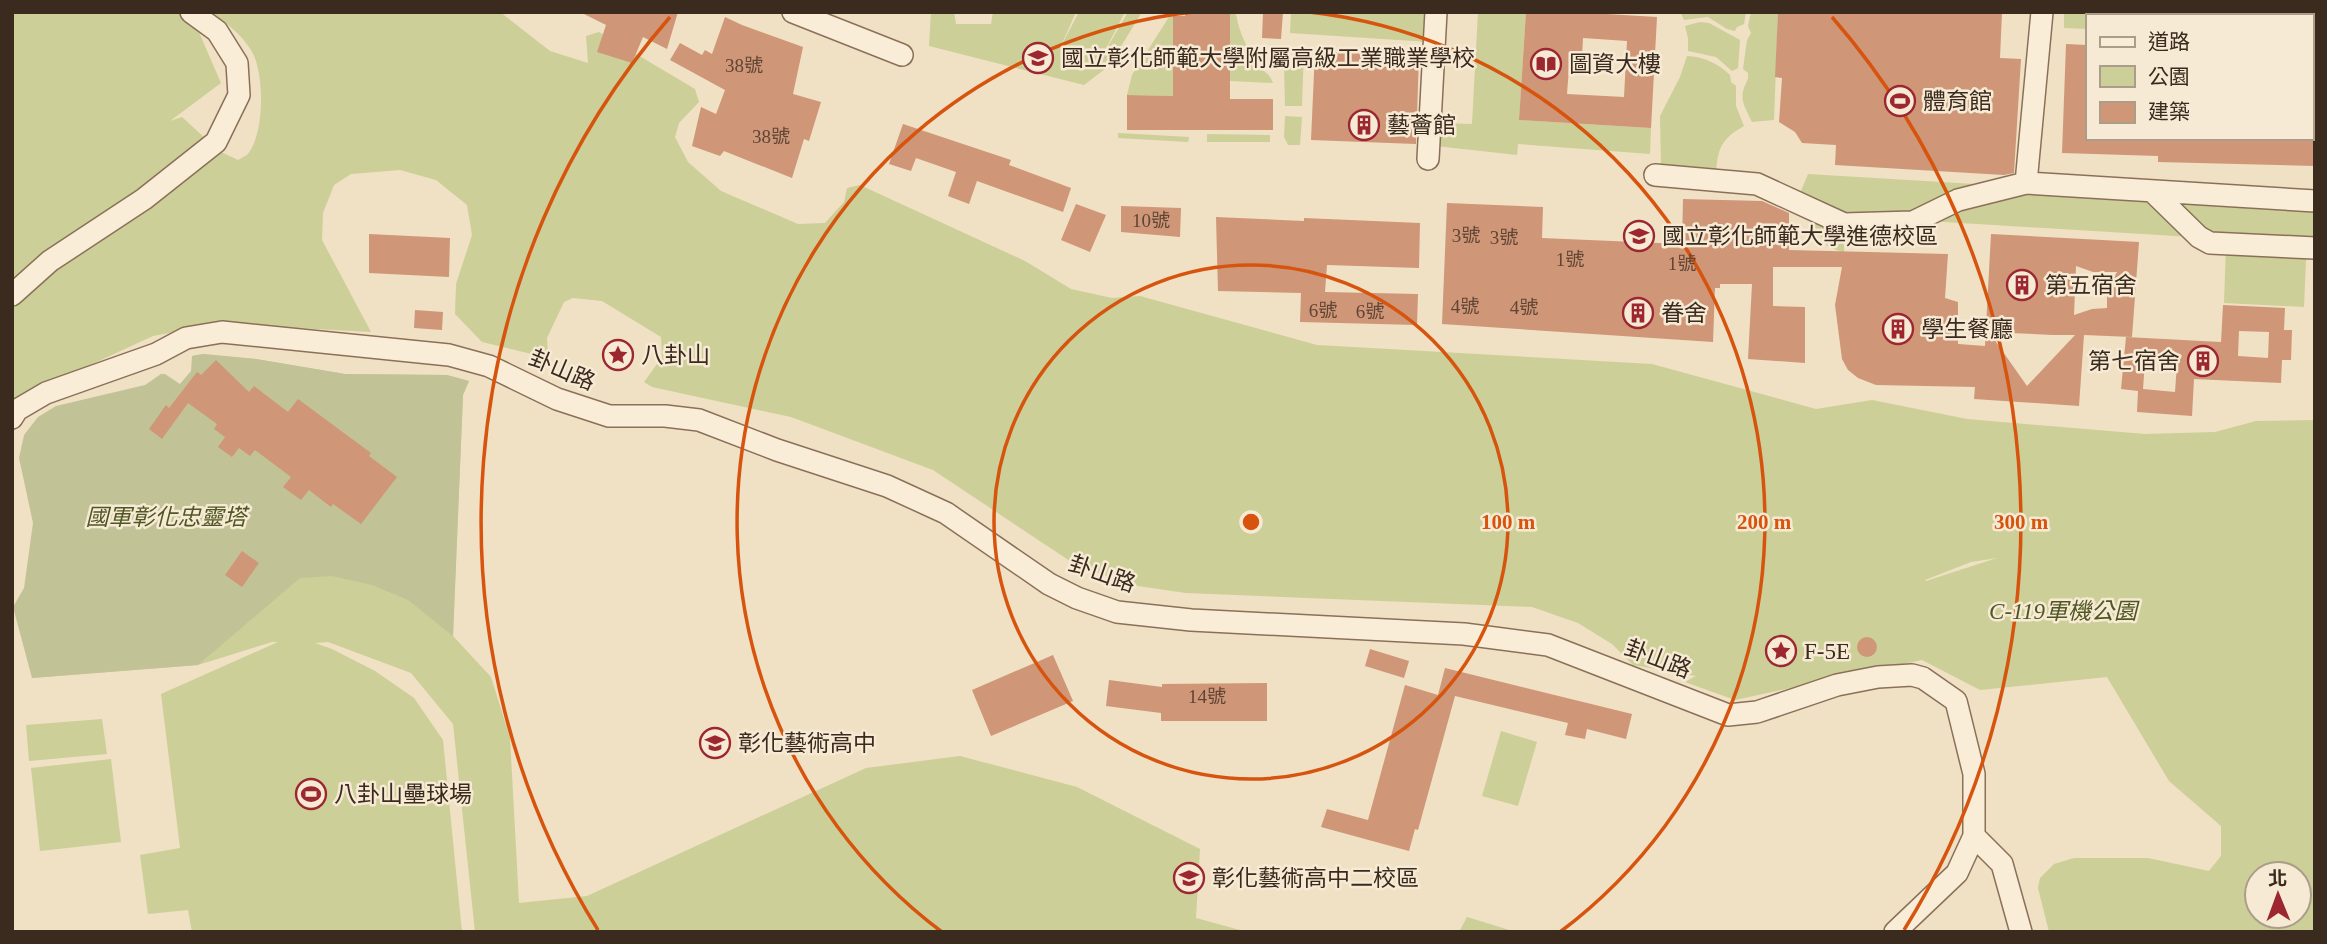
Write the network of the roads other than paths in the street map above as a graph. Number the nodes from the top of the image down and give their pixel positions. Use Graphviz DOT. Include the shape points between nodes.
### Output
graph roads {
  1 [pos="191,12"];
  2 [pos="793,12"];
  3 [pos="1436,12"];
  4 [pos="2042,12"];
  5 [pos="902,54"];
  6 [pos="1428,159"];
  7 [pos="1655,175"];
  8 [pos="2026,183"];
  9 [pos="2153,192"];
  10 [pos="2315,201"];
  11 [pos="2315,248"];
  12 [pos="12,295"];
  13 [pos="12,418"];
  14 [pos="1974,836"];
  15 [pos="1895,932"];
  16 [pos="2021,932"];
  1 -- 12 [label="street" via="217,31 237,63 239,94 216,142 144,199 50,261"];
  2 -- 5 [label="street"];
  3 -- 6 [label="street"];
  4 -- 8 [label="street"];
  7 -- 8 [label="street" via="1757,184 1844,224 1913,222 1958,200"];
  8 -- 9 [label="street"];
  9 -- 10 [label="street"];
  9 -- 11 [label="street" via="2210,243"];
  13 -- 14 [label="street, 卦山路" via="46,393 156,354 186,338 222,332 449,355 489,366 557,399 609,416 699,420 887,486 946,513 1049,584 1117,612 1464,634 1548,645 1728,715 1757,712 1858,681 1912,675 1923,678 1956,701 1962,719 1974,774"];
  14 -- 15 [label="street, 卦山路" via="1957,873"];
  14 -- 16 [label="street" via="2002,864"];
}
